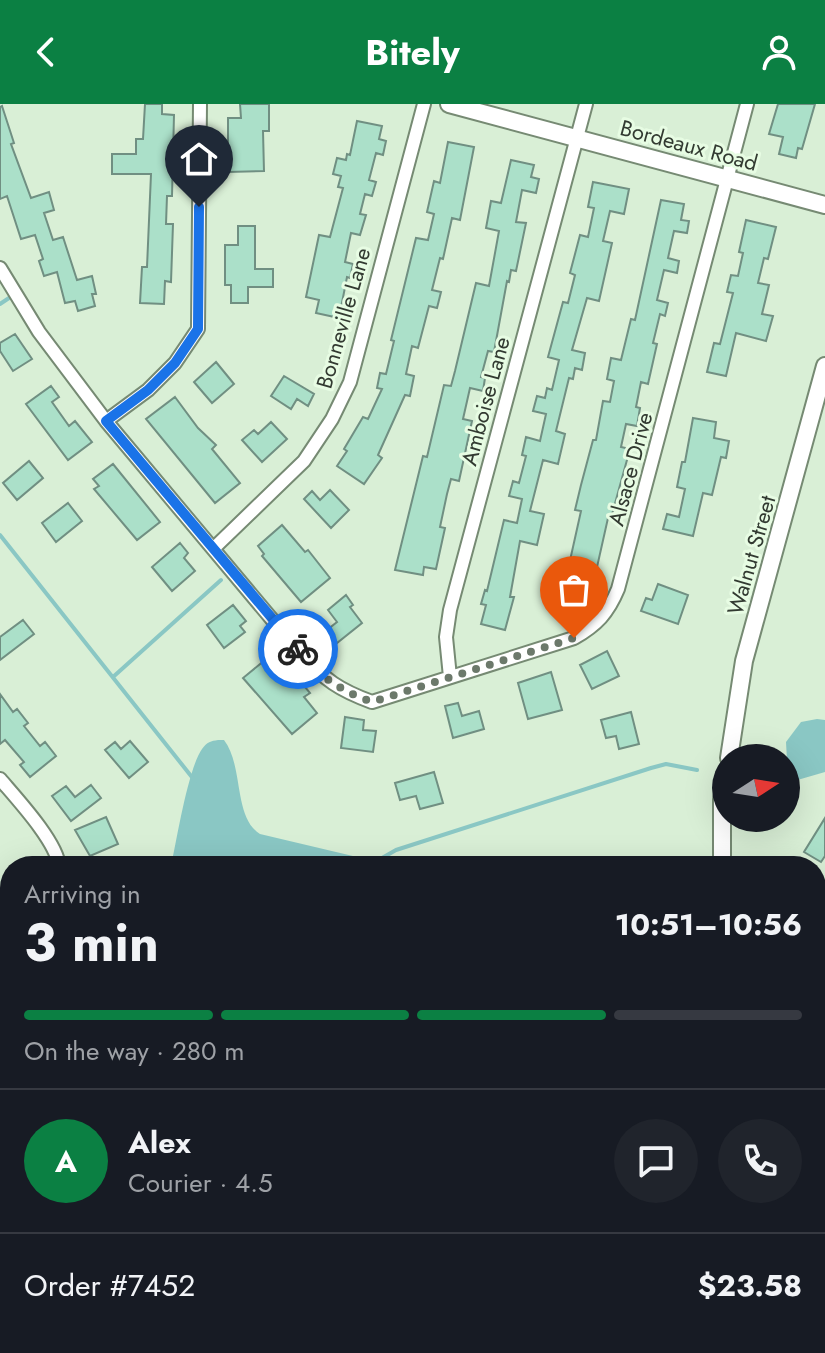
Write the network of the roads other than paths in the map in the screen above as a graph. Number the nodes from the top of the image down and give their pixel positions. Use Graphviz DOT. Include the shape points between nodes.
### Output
graph roads {
  1 [pos="200,104"];
  2 [pos="424,104"];
  3 [pos="449,104"];
  4 [pos="586,104"];
  5 [pos="747,104"];
  6 [pos="577,138"];
  7 [pos="728,179"];
  8 [pos="825,205"];
  9 [pos="0,268"];
  10 [pos="825,366"];
  11 [pos="106,421"];
  12 [pos="214,548"];
  13 [pos="450,677"];
  14 [pos="731,744"];
  15 [pos="0,779"];
  16 [pos="722,832"];
  17 [pos="58,856"];
  18 [pos="722,856"];
  1 -- 11 [label="street" via="198,329 175,363"];
  2 -- 12 [label="street, Bonneville Lane" via="350,382 304,461"];
  3 -- 6 [label="street, Bordeaux Road"];
  4 -- 6 [label="street, Amboise Lane"];
  5 -- 7 [label="street, Alsace Drive"];
  6 -- 7 [label="street, Bordeaux Road"];
  6 -- 13 [label="street, Amboise Lane" via="450,610"];
  7 -- 8 [label="street, Bordeaux Road"];
  7 -- 13 [label="street, Alsace Drive" via="609,610 574,638"];
  9 -- 11 [label="street, Alsace Drive" via="39,332"];
  10 -- 14 [label="street, Walnut Street" via="744,661"];
  11 -- 12 [label="street, Alsace Drive"];
  12 -- 13 [label="street, Alsace Drive" via="324,678 351,694 372,702"];
  15 -- 17 [label="street"];
  16 -- 18 [label="street"];
}
